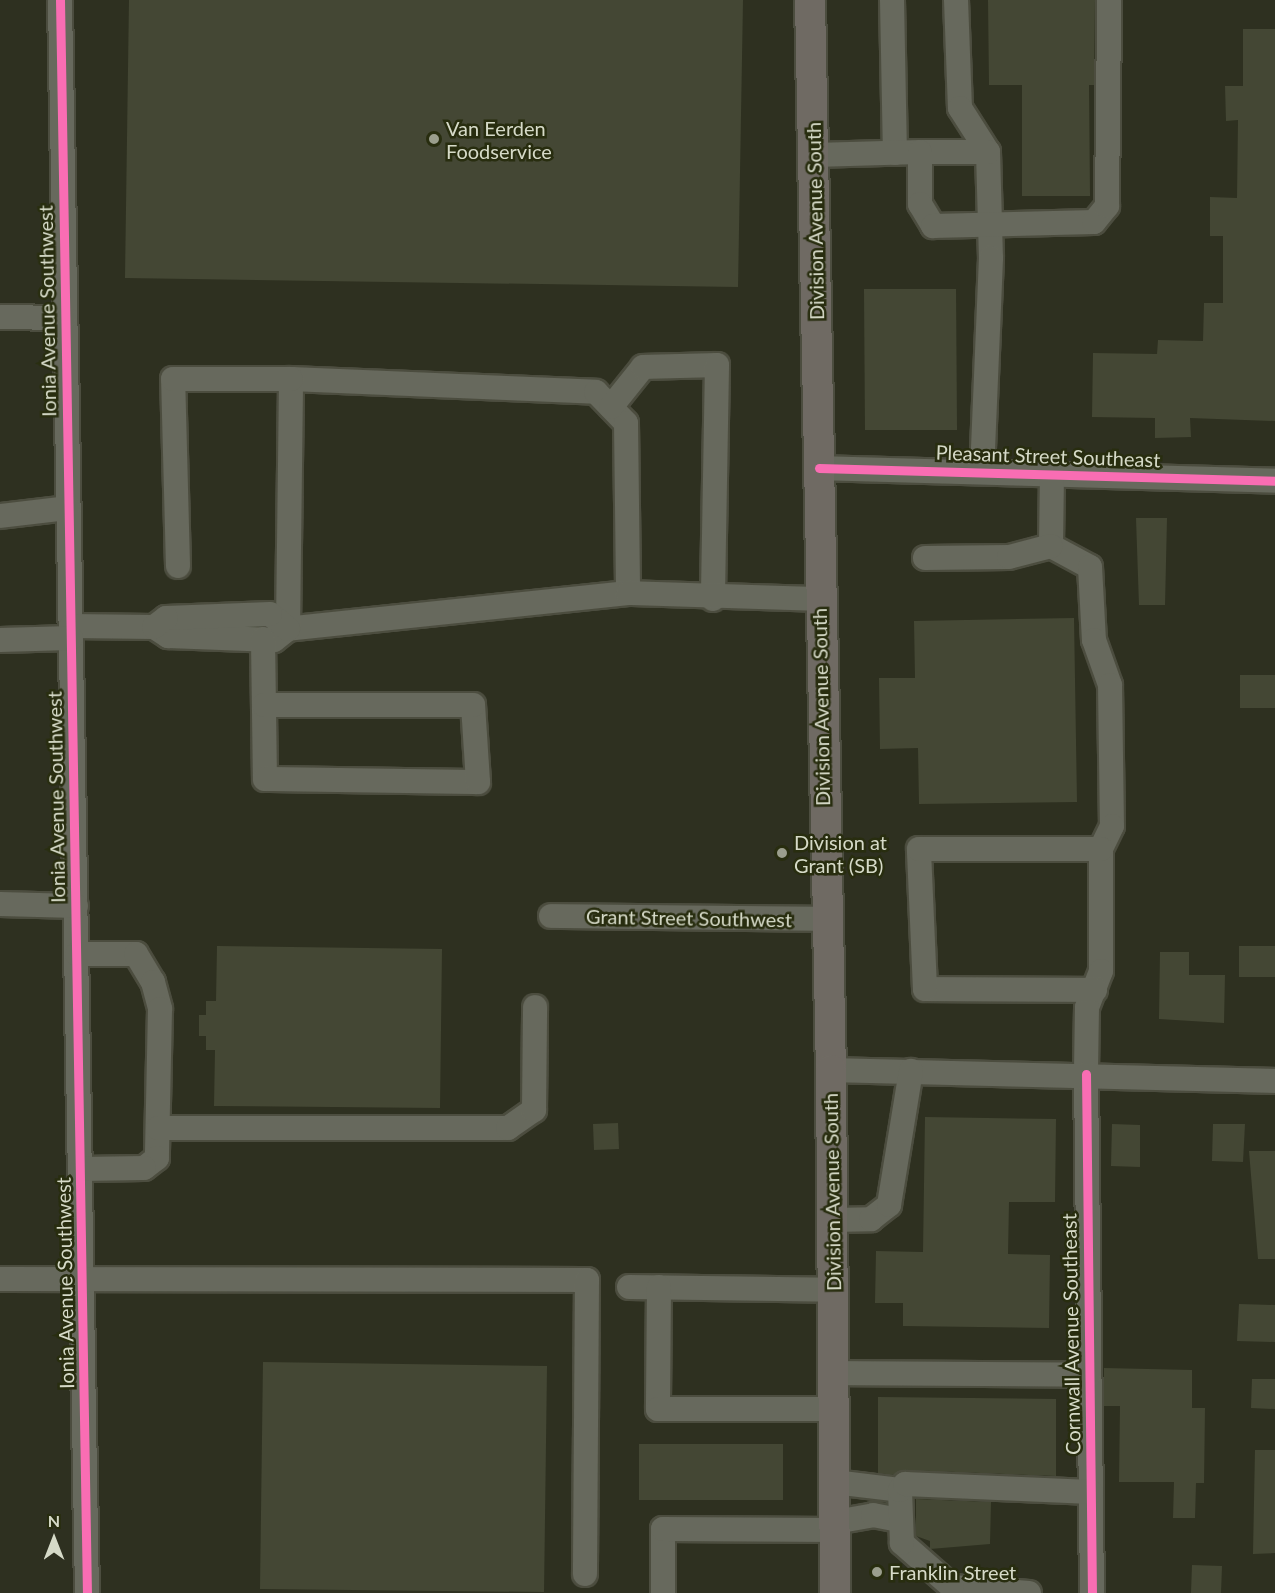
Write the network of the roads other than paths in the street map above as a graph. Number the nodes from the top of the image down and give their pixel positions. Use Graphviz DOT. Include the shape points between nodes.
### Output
graph roads {
  1 [pos="60,0"];
  2 [pos="810,0"];
  3 [pos="892,0"];
  4 [pos="956,0"];
  5 [pos="1109,0"];
  6 [pos="988,152"];
  7 [pos="895,153"];
  8 [pos="920,153"];
  9 [pos="814,155"];
  10 [pos="990,226"];
  11 [pos="0,318"];
  12 [pos="64,318"];
  13 [pos="291,379"];
  14 [pos="610,407"];
  15 [pos="819,468"];
  16 [pos="982,471"];
  17 [pos="1052,474"];
  18 [pos="1275,481"];
  19 [pos="68,508"];
  20 [pos="0,516"];
  21 [pos="1051,546"];
  22 [pos="925,558"];
  23 [pos="178,566"];
  24 [pos="628,593"];
  25 [pos="713,599"];
  26 [pos="819,599"];
  27 [pos="154,627"];
  28 [pos="288,629"];
  29 [pos="71,632"];
  30 [pos="0,639"];
  31 [pos="263,639"];
  32 [pos="264,705"];
  33 [pos="1101,849"];
  34 [pos="0,904"];
  35 [pos="76,906"];
  36 [pos="551,916"];
  37 [pos="826,919"];
  38 [pos="77,954"];
  39 [pos="1095,990"];
  40 [pos="535,1007"];
  41 [pos="831,1070"];
  42 [pos="911,1071"];
  43 [pos="1086,1074"];
  44 [pos="1275,1081"];
  45 [pos="158,1128"];
  46 [pos="82,1169"];
  47 [pos="832,1220"];
  48 [pos="0,1279"];
  49 [pos="84,1280"];
  50 [pos="629,1287"];
  51 [pos="659,1287"];
  52 [pos="833,1290"];
  53 [pos="834,1373"];
  54 [pos="1089,1375"];
  55 [pos="834,1409"];
  56 [pos="834,1482"];
  57 [pos="900,1490"];
  58 [pos="1091,1492"];
  59 [pos="898,1520"];
  60 [pos="835,1526"];
  61 [pos="585,1574"];
  62 [pos="87,1593"];
  63 [pos="663,1593"];
  64 [pos="835,1593"];
  65 [pos="1029,1593"];
  66 [pos="1092,1593"];
  1 -- 12 [label="street, Ionia Avenue Southwest"];
  2 -- 9 [label="main road, Division Avenue South"];
  3 -- 7 [label="street"];
  4 -- 6 [label="street" via="960,108"];
  5 -- 10 [label="street" via="1107,206 1094,222"];
  6 -- 8 [label="street"];
  6 -- 10 [label="street"];
  7 -- 8 [label="street"];
  7 -- 9 [label="street"];
  8 -- 10 [label="street" via="920,204 933,226"];
  9 -- 15 [label="main road, Division Avenue South"];
  10 -- 16 [label="street"];
  11 -- 12 [label="street"];
  12 -- 19 [label="street, Ionia Avenue Southwest"];
  13 -- 14 [label="street" via="596,392"];
  13 -- 23 [label="street" via="173,379"];
  13 -- 28 [label="street"];
  14 -- 24 [label="street" via="626,423"];
  14 -- 25 [label="street" via="643,368 717,365"];
  15 -- 16 [label="street, Pleasant Street Southeast"];
  15 -- 26 [label="main road, Division Avenue South"];
  16 -- 17 [label="street, Pleasant Street Southeast"];
  17 -- 18 [label="street, Pleasant Street Southeast"];
  17 -- 21 [label="street"];
  19 -- 20 [label="street"];
  19 -- 29 [label="street, Ionia Avenue Southwest"];
  21 -- 22 [label="street" via="1009,557"];
  21 -- 33 [label="street" via="1090,567 1094,640 1110,685 1112,826"];
  24 -- 25 [label="street"];
  24 -- 28 [label="street"];
  25 -- 26 [label="street"];
  26 -- 37 [label="main road, Division Avenue South"];
  27 -- 28 [label="street" via="166,618 270,614"];
  27 -- 29 [label="street"];
  27 -- 31 [label="street" via="168,636"];
  28 -- 31 [label="street" via="274,640"];
  29 -- 30 [label="street"];
  29 -- 35 [label="street, Ionia Avenue Southwest"];
  31 -- 32 [label="street"];
  32 -- 32 [label="street" via="265,779 478,782 473,705"];
  33 -- 39 [label="street, Cornwall Avenue Southeast" via="1101,971"];
  33 -- 39 [label="street" via="919,849 925,989"];
  34 -- 35 [label="street"];
  35 -- 38 [label="street, Ionia Avenue Southwest"];
  36 -- 37 [label="street, Grant Street Southwest"];
  37 -- 41 [label="main road, Division Avenue South"];
  38 -- 45 [label="street" via="136,954 153,982 160,1009"];
  38 -- 46 [label="street, Ionia Avenue Southwest"];
  39 -- 43 [label="street, Cornwall Avenue Southeast" via="1087,1007"];
  40 -- 45 [label="street" via="534,1110 508,1128"];
  41 -- 42 [label="street"];
  41 -- 47 [label="main road, Division Avenue South"];
  42 -- 43 [label="street"];
  42 -- 47 [label="street" via="889,1205 871,1219"];
  43 -- 44 [label="street"];
  43 -- 54 [label="street, Cornwall Avenue Southeast"];
  45 -- 46 [label="street" via="157,1158 144,1168"];
  46 -- 49 [label="street, Ionia Avenue Southwest"];
  47 -- 52 [label="main road, Division Avenue South"];
  48 -- 49 [label="street"];
  49 -- 61 [label="street" via="586,1280"];
  49 -- 62 [label="street, Ionia Avenue Southwest"];
  50 -- 51 [label="street"];
  51 -- 52 [label="street"];
  51 -- 55 [label="street" via="658,1409"];
  52 -- 53 [label="main road, Division Avenue South"];
  53 -- 54 [label="street"];
  53 -- 55 [label="main road, Division Avenue South"];
  54 -- 58 [label="street, Cornwall Avenue Southeast"];
  55 -- 56 [label="main road, Division Avenue South"];
  56 -- 57 [label="street"];
  56 -- 60 [label="main road, Division Avenue South"];
  57 -- 58 [label="street" via="905,1484"];
  57 -- 59 [label="street"];
  58 -- 66 [label="street, Cornwall Avenue Southeast"];
  59 -- 60 [label="street" via="873,1515"];
  59 -- 65 [label="street" via="902,1543 952,1587"];
  60 -- 63 [label="street" via="663,1529"];
  60 -- 64 [label="main road, Division Avenue South"];
}
